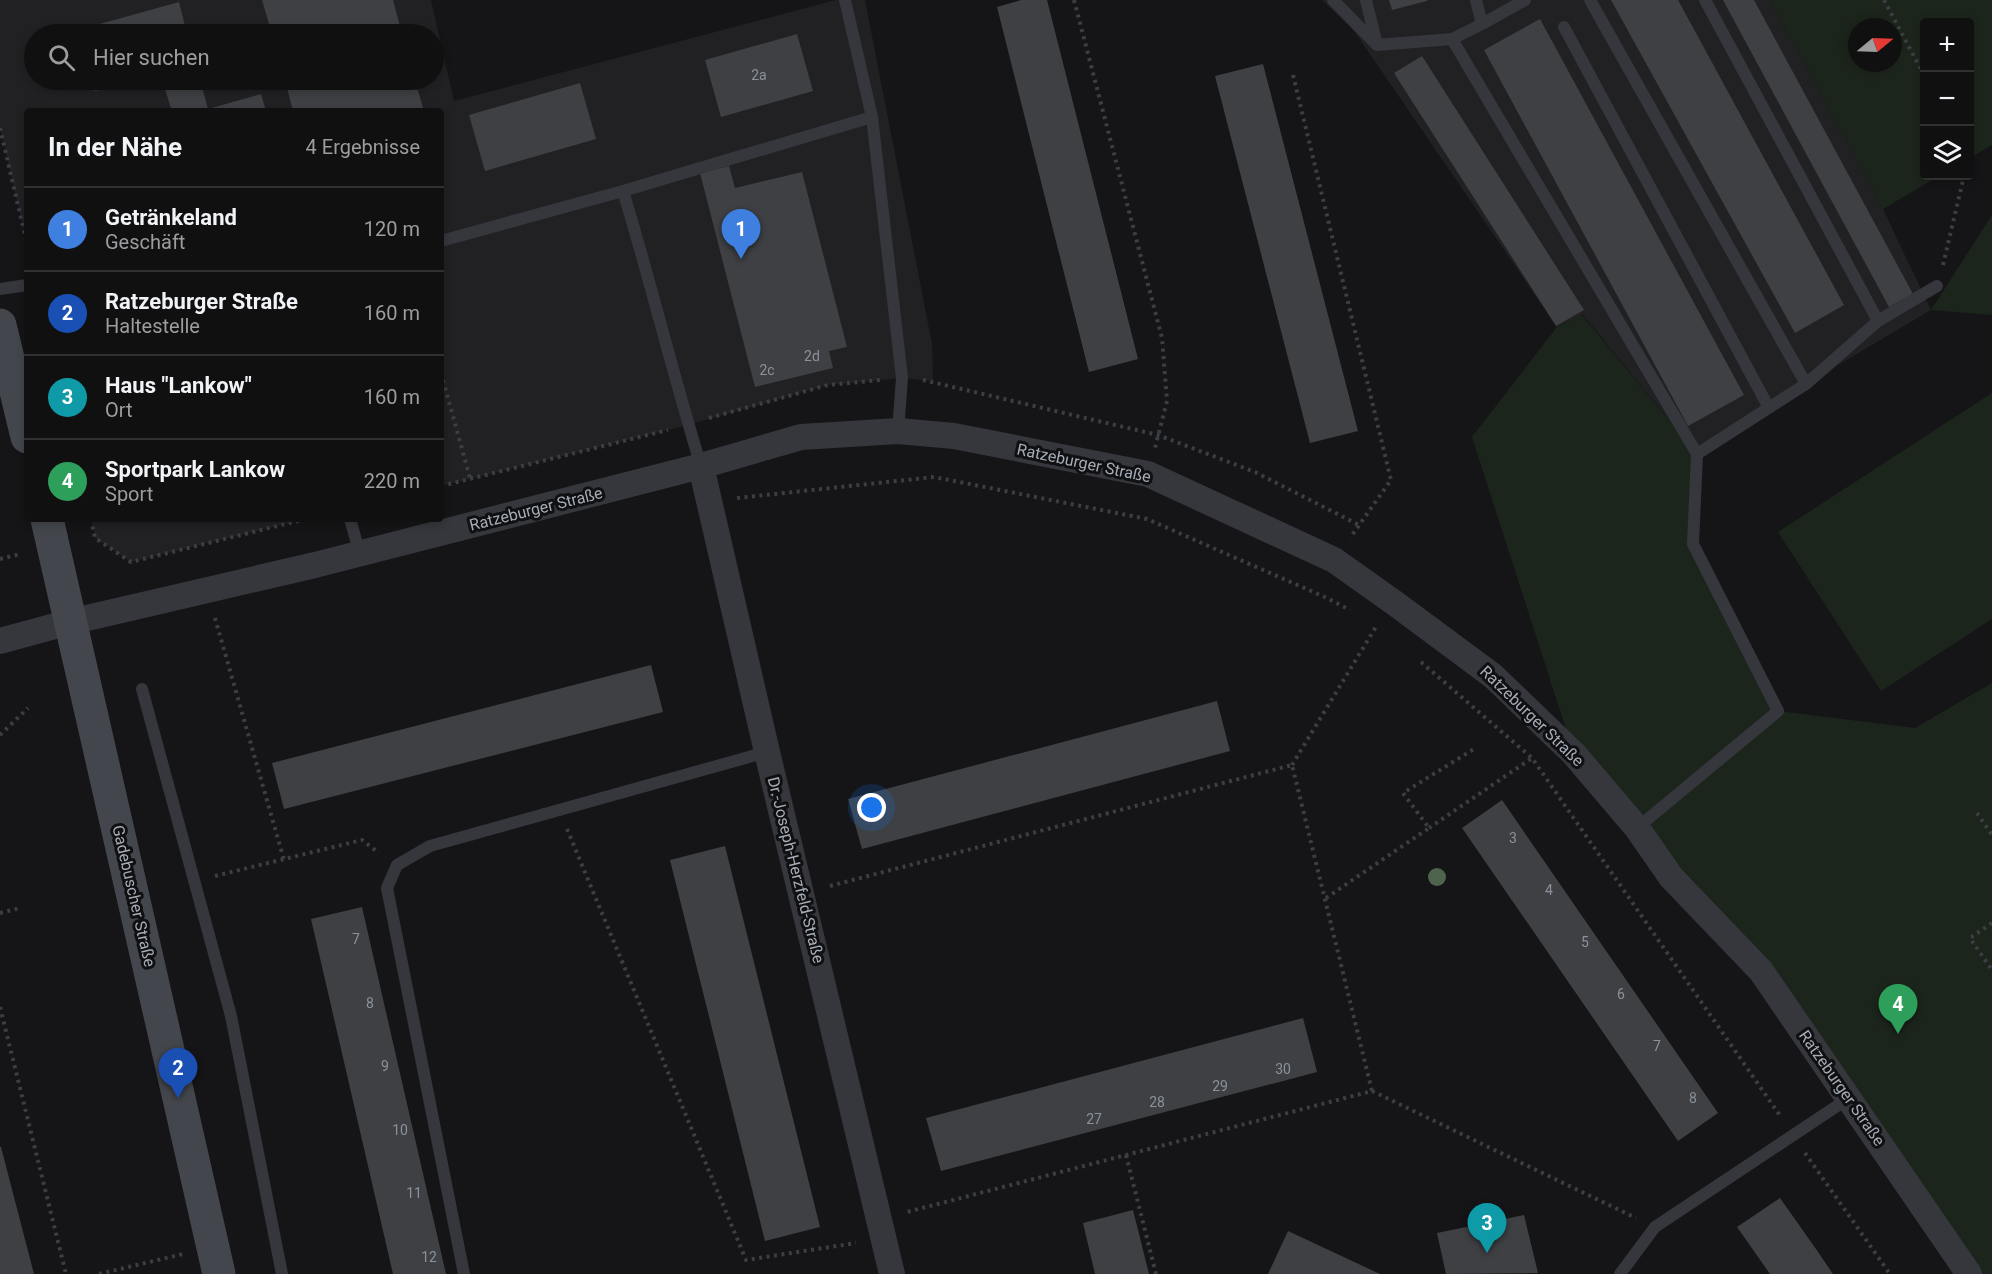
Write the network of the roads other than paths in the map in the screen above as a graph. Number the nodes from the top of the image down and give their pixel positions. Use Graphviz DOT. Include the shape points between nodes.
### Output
graph roads {
  1 [pos="845,0"];
  2 [pos="1333,0"];
  3 [pos="1366,0"];
  4 [pos="1476,0"];
  5 [pos="1525,0"];
  6 [pos="1590,0"];
  7 [pos="1705,0"];
  8 [pos="1482,24"];
  9 [pos="1564,27"];
  10 [pos="1452,39"];
  11 [pos="1377,45"];
  12 [pos="872,117"];
  13 [pos="623,191"];
  14 [pos="444,240"];
  15 [pos="24,285"];
  16 [pos="1937,286"];
  17 [pos="0,289"];
  18 [pos="1878,321"];
  19 [pos="0,325"];
  20 [pos="1806,384"];
  21 [pos="1768,408"];
  22 [pos="24,425"];
  23 [pos="898,431"];
  24 [pos="1697,454"];
  25 [pos="701,466"];
  26 [pos="48,522"];
  27 [pos="351,522"];
  28 [pos="360,554"];
  29 [pos="70,622"];
  30 [pos="0,641"];
  31 [pos="142,689"];
  32 [pos="767,752"];
  33 [pos="1637,828"];
  34 [pos="1849,1098"];
  35 [pos="219,1274"];
  36 [pos="282,1274"];
  37 [pos="464,1274"];
  38 [pos="892,1274"];
  39 [pos="1620,1274"];
  40 [pos="1969,1274"];
  1 -- 12 [label="lane"];
  2 -- 11 [label="lane"];
  3 -- 11 [label="lane"];
  4 -- 8 [label="lane"];
  5 -- 8 [label="lane"];
  6 -- 20 [label="lane"];
  7 -- 18 [label="lane"];
  8 -- 10 [label="lane"];
  9 -- 21 [label="lane"];
  10 -- 11 [label="lane"];
  10 -- 24 [label="lane"];
  12 -- 13 [label="lane"];
  12 -- 23 [label="lane" via="902,378"];
  13 -- 14 [label="lane"];
  13 -- 25 [label="lane"];
  15 -- 17 [label="lane"];
  16 -- 18 [label="lane"];
  18 -- 20 [label="lane"];
  19 -- 22 [label="street"];
  20 -- 21 [label="lane"];
  21 -- 24 [label="lane"];
  23 -- 25 [label="street, Ratzeburger Straße" via="801,437"];
  23 -- 33 [label="street, Ratzeburger Straße" via="954,436 1148,474 1334,560 1493,676 1574,754"];
  24 -- 33 [label="lane" via="1693,544 1778,711"];
  25 -- 28 [label="street, Ratzeburger Straße"];
  25 -- 32 [label="street, Dr.-Joseph-Herzfeld-Straße"];
  26 -- 29 [label="street, Gadebuscher Straße"];
  27 -- 28 [label="lane"];
  28 -- 29 [label="street, Ratzeburger Straße"];
  29 -- 30 [label="street, Ratzeburger Straße"];
  29 -- 35 [label="street, Gadebuscher Straße"];
  31 -- 36 [label="lane" via="231,1016"];
  32 -- 37 [label="lane" via="430,846 397,865 387,888"];
  32 -- 38 [label="street, Dr.-Joseph-Herzfeld-Straße"];
  33 -- 34 [label="street, Ratzeburger Straße" via="1671,877 1761,971"];
  34 -- 39 [label="lane" via="1655,1227"];
  34 -- 40 [label="street, Ratzeburger Straße"];
}
